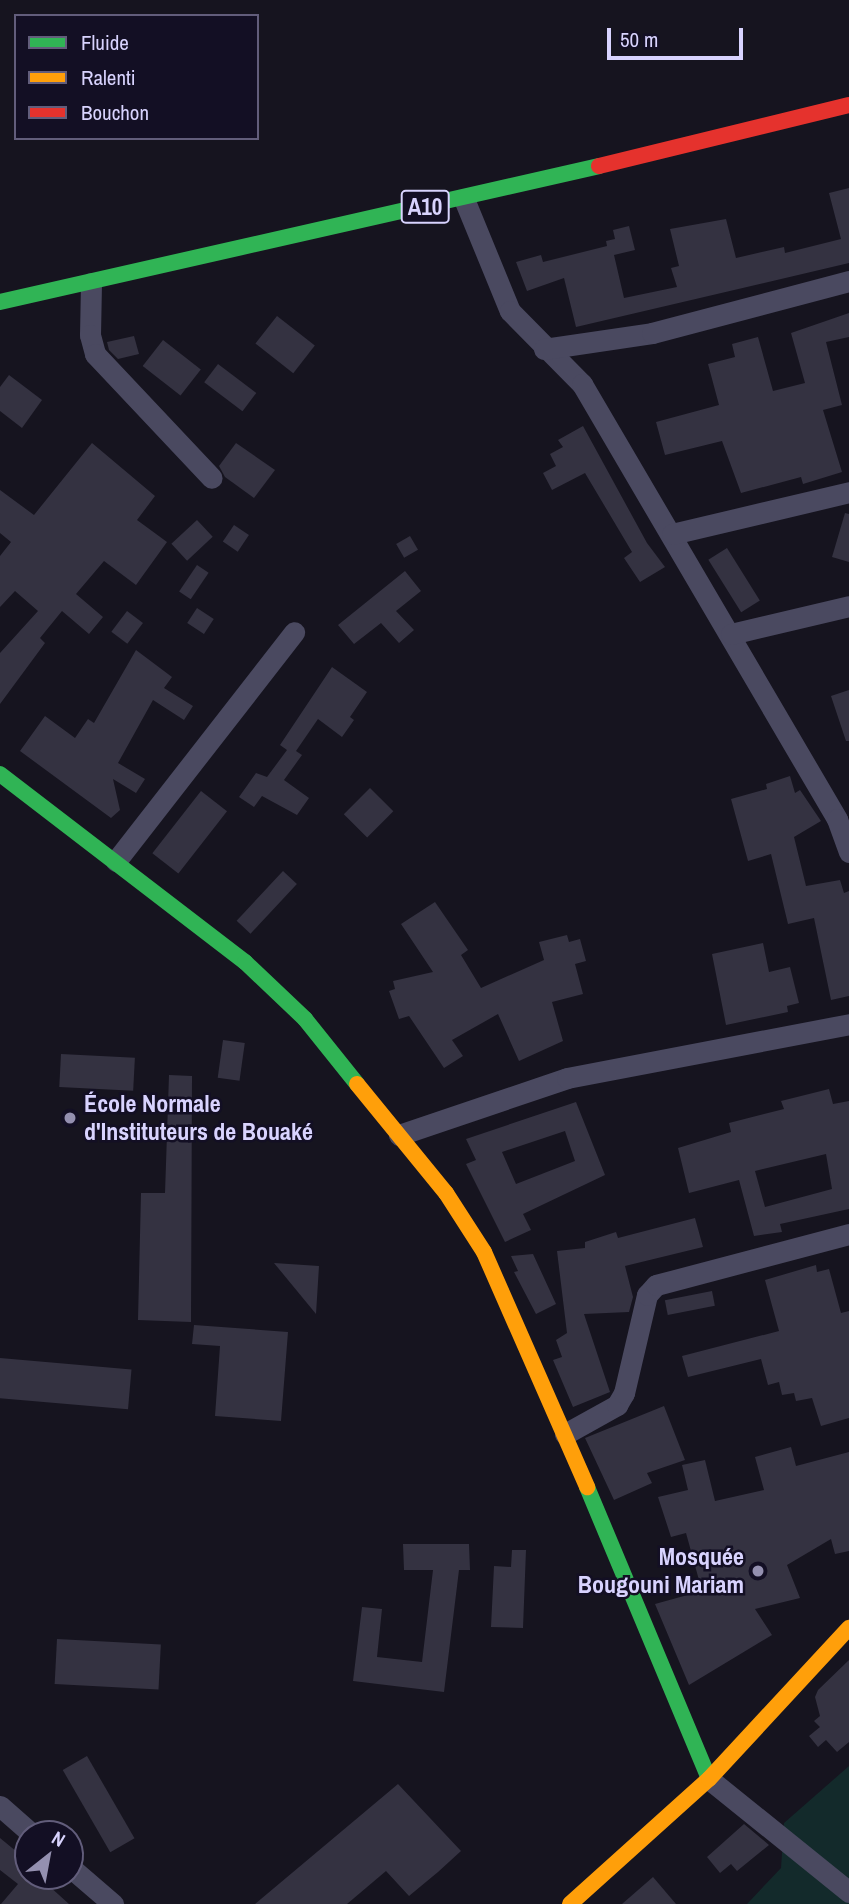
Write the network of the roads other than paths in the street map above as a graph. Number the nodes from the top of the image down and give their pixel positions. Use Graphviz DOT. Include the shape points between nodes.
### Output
graph roads {
  1 [pos="849,105"];
  2 [pos="464,199"];
  3 [pos="849,281"];
  4 [pos="91,283"];
  5 [pos="0,302"];
  6 [pos="544,349"];
  7 [pos="212,478"];
  8 [pos="849,492"];
  9 [pos="672,534"];
  10 [pos="849,606"];
  11 [pos="294,632"];
  12 [pos="731,634"];
  13 [pos="0,774"];
  14 [pos="843,817"];
  15 [pos="849,852"];
  16 [pos="116,861"];
  17 [pos="849,1024"];
  18 [pos="399,1135"];
  19 [pos="849,1234"];
  20 [pos="565,1434"];
  21 [pos="849,1628"];
  22 [pos="709,1779"];
  23 [pos="0,1806"];
  24 [pos="16,1820"];
  25 [pos="84,1879"];
  26 [pos="849,1892"];
  27 [pos="113,1904"];
  28 [pos="569,1904"];
  1 -- 2 [label="street, A10"];
  2 -- 4 [label="street, A10"];
  2 -- 6 [label="street" via="510,311"];
  3 -- 6 [label="street" via="652,333"];
  4 -- 5 [label="street, A10"];
  4 -- 7 [label="street" via="90,335 95,354"];
  6 -- 9 [label="street" via="582,384"];
  8 -- 9 [label="street"];
  9 -- 12 [label="street"];
  10 -- 12 [label="street"];
  11 -- 16 [label="street"];
  12 -- 14 [label="street"];
  13 -- 16 [label="street"];
  14 -- 15 [label="street"];
  16 -- 18 [label="street" via="245,962 305,1019"];
  17 -- 18 [label="street" via="567,1078"];
  18 -- 20 [label="street" via="446,1193 484,1252"];
  19 -- 20 [label="street" via="656,1285 644,1304 624,1393 617,1405"];
  20 -- 22 [label="street"];
  21 -- 22 [label="street"];
  22 -- 26 [label="street"];
  22 -- 28 [label="street"];
  23 -- 24 [label="street"];
  25 -- 27 [label="street"];
}
